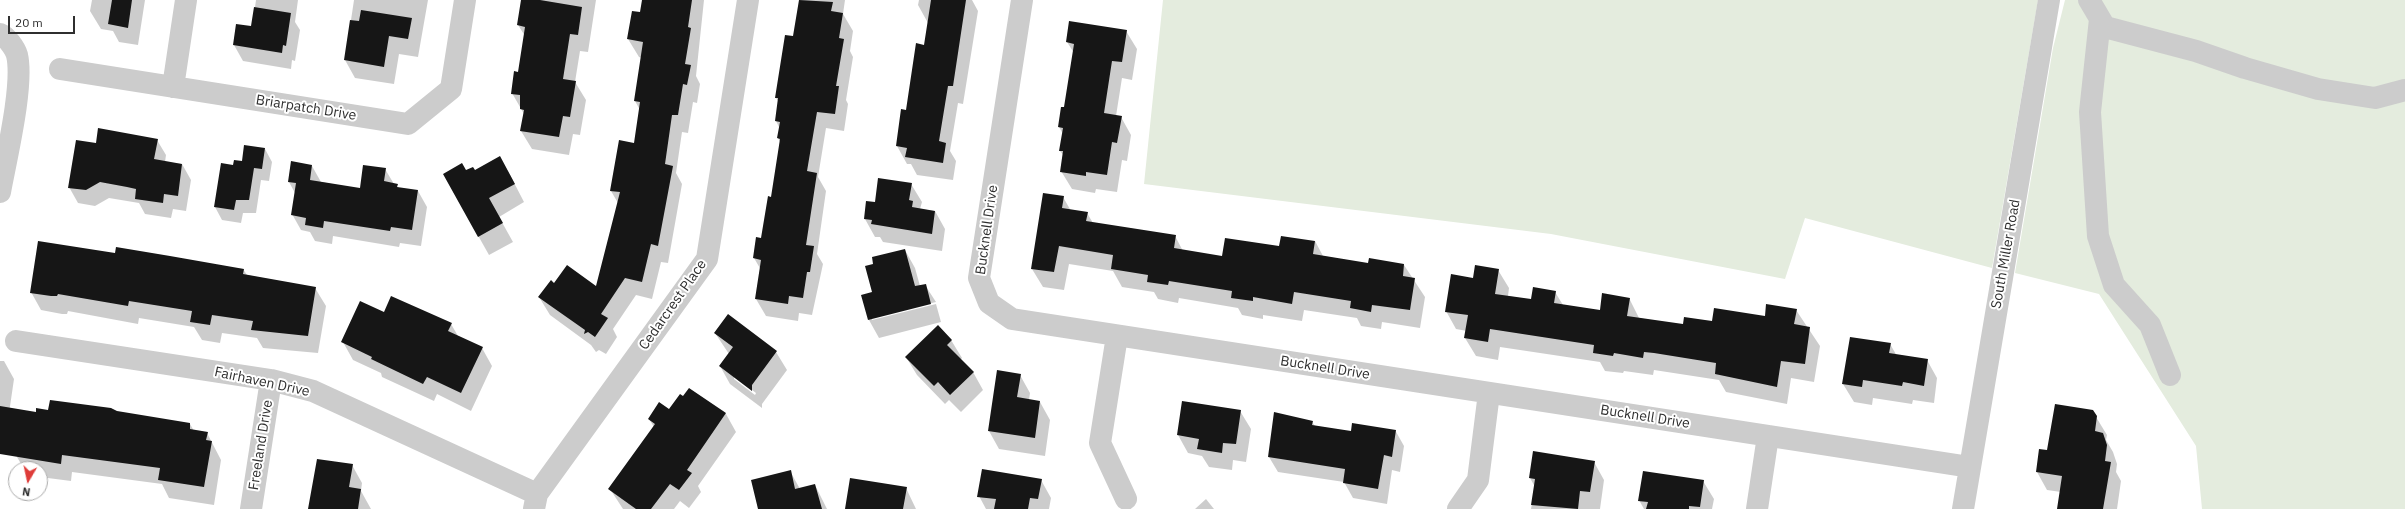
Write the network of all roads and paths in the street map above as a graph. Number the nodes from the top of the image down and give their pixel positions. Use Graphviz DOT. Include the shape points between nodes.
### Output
graph roads {
  1 [pos="186,0"];
  2 [pos="465,0"];
  3 [pos="748,0"];
  4 [pos="1022,0"];
  5 [pos="2049,0"];
  6 [pos="2089,0"];
  7 [pos="2100,19"];
  8 [pos="0,34"];
  9 [pos="60,69"];
  10 [pos="173,87"];
  11 [pos="2405,90"];
  12 [pos="0,192"];
  13 [pos="1117,336"];
  14 [pos="16,341"];
  15 [pos="2170,375"];
  16 [pos="271,380"];
  17 [pos="1488,393"];
  18 [pos="1768,436"];
  19 [pos="1970,467"];
  20 [pos="1126,499"];
  21 [pos="536,501"];
  22 [pos="251,509"];
  23 [pos="1458,509"];
  24 [pos="1757,509"];
  25 [pos="1963,509"];
  1 -- 10 [label="street"];
  2 -- 10 [label="street, Briarpatch Drive" via="451,89 408,124"];
  3 -- 21 [label="street, Cedarcrest Place" via="707,259"];
  4 -- 13 [label="street, Bucknell Drive" via="979,278 989,303 1012,319"];
  5 -- 19 [label="street, South Miller Road"];
  6 -- 7 [label="street"];
  7 -- 11 [label="street" via="2105,27 2196,51 2318,89 2375,98"];
  7 -- 15 [label="street" via="2090,112 2098,236 2114,285 2150,325"];
  8 -- 12 [label="street" via="16,54 18,82"];
  9 -- 10 [label="street, Briarpatch Drive"];
  13 -- 17 [label="street, Bucknell Drive"];
  13 -- 20 [label="street" via="1100,443"];
  14 -- 16 [label="street, Fairhaven Drive"];
  16 -- 21 [label="street, Fairhaven Drive" via="313,391"];
  16 -- 22 [label="street, Freeland Drive"];
  17 -- 18 [label="street, Bucknell Drive"];
  17 -- 23 [label="street" via="1478,480"];
  18 -- 19 [label="street, Bucknell Drive"];
  18 -- 24 [label="street"];
  19 -- 25 [label="street, South Miller Road"];
}
